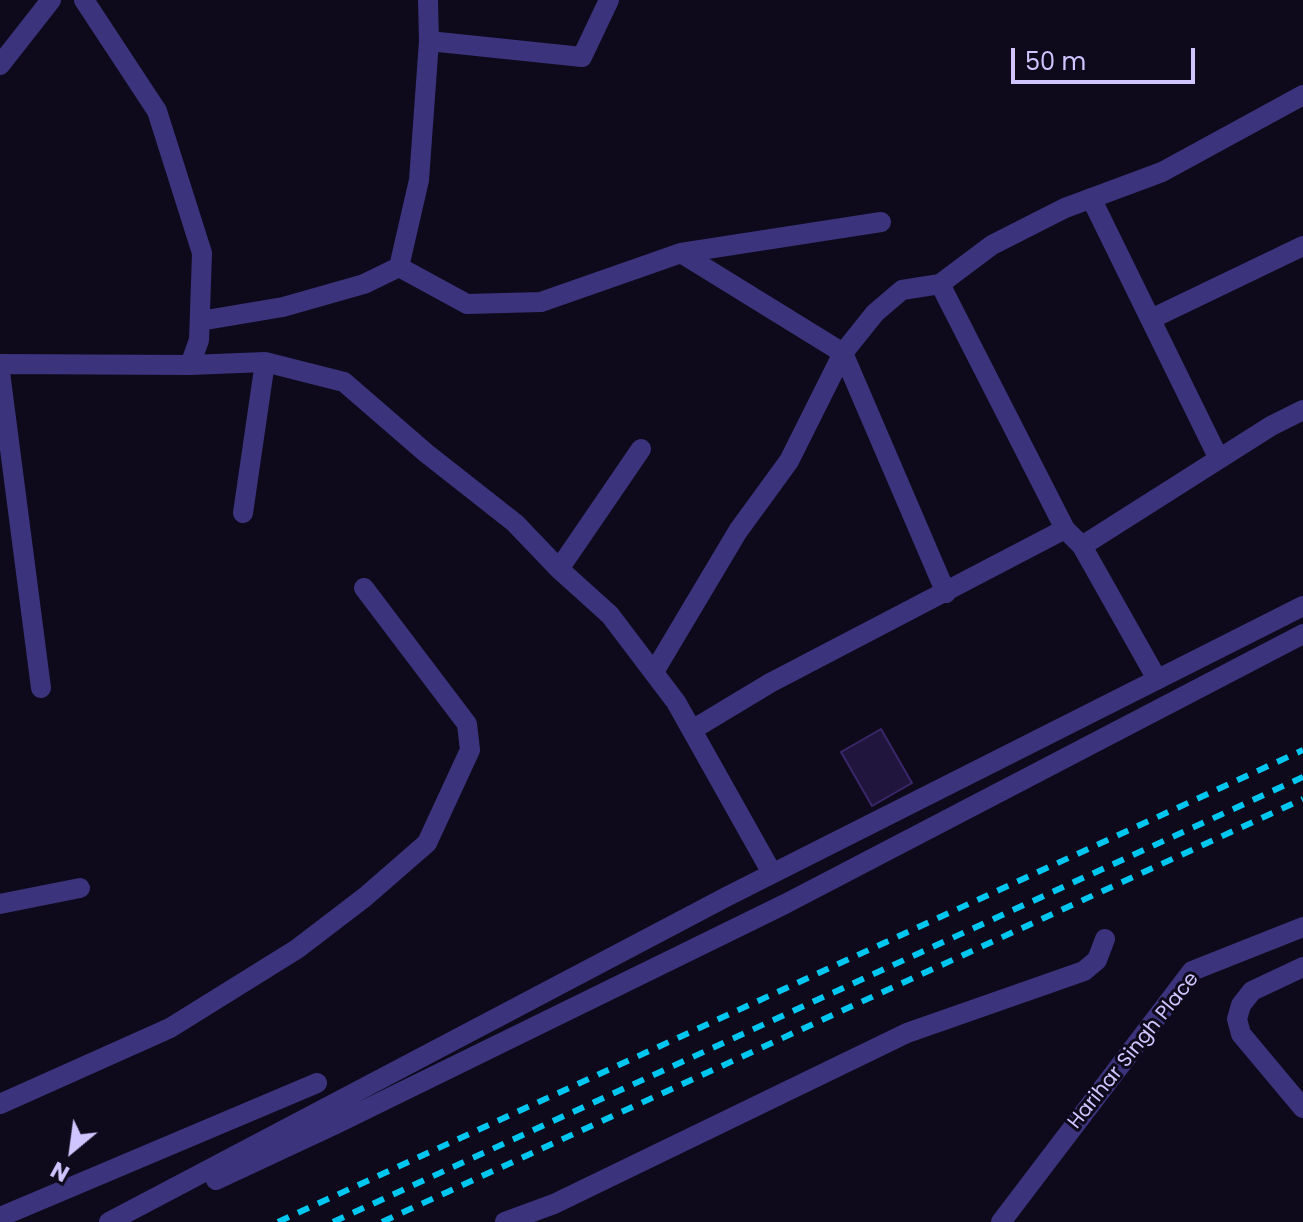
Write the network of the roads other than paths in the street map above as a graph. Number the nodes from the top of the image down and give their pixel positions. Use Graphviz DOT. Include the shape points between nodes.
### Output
graph roads {
  1 [pos="51,0"];
  2 [pos="84,0"];
  3 [pos="428,0"];
  4 [pos="609,0"];
  5 [pos="429,41"];
  6 [pos="0,65"];
  7 [pos="1303,95"];
  8 [pos="1091,198"];
  9 [pos="881,222"];
  10 [pos="1303,246"];
  11 [pos="681,253"];
  12 [pos="399,267"];
  13 [pos="940,284"];
  14 [pos="1151,319"];
  15 [pos="200,321"];
  16 [pos="843,353"];
  17 [pos="265,362"];
  18 [pos="0,364"];
  19 [pos="190,365"];
  20 [pos="0,372"];
  21 [pos="1303,410"];
  22 [pos="641,449"];
  23 [pos="1219,459"];
  24 [pos="243,513"];
  25 [pos="1065,529"];
  26 [pos="1082,546"];
  27 [pos="559,569"];
  28 [pos="364,588"];
  29 [pos="946,593"];
  30 [pos="1303,606"];
  31 [pos="1303,634"];
  32 [pos="654,672"];
  33 [pos="1157,679"];
  34 [pos="41,688"];
  35 [pos="692,730"];
  36 [pos="772,873"];
  37 [pos="80,888"];
  38 [pos="0,904"];
  39 [pos="1303,927"];
  40 [pos="1105,939"];
  41 [pos="1303,967"];
  42 [pos="317,1083"];
  43 [pos="0,1104"];
  44 [pos="1303,1108"];
  45 [pos="0,1217"];
  46 [pos="109,1222"];
  47 [pos="128,1222"];
  48 [pos="505,1222"];
  49 [pos="1001,1222"];
  1 -- 6 [label="street"];
  2 -- 15 [label="street" via="157,111 202,253"];
  3 -- 5 [label="street"];
  4 -- 5 [label="street" via="582,57"];
  5 -- 12 [label="street" via="419,180"];
  7 -- 8 [label="street" via="1162,172"];
  8 -- 13 [label="street" via="992,245"];
  8 -- 14 [label="street"];
  9 -- 11 [label="street"];
  10 -- 14 [label="street"];
  11 -- 12 [label="street" via="541,302 467,304"];
  11 -- 16 [label="street"];
  12 -- 15 [label="street" via="364,284 283,307"];
  13 -- 16 [label="street" via="902,290"];
  13 -- 25 [label="street"];
  14 -- 23 [label="street"];
  15 -- 19 [label="street"];
  16 -- 29 [label="street"];
  16 -- 32 [label="street" via="789,461 738,531"];
  17 -- 19 [label="street"];
  17 -- 24 [label="street"];
  17 -- 27 [label="street" via="344,382 515,523"];
  18 -- 19 [label="street"];
  20 -- 34 [label="street"];
  21 -- 23 [label="street"];
  22 -- 27 [label="street"];
  23 -- 26 [label="street"];
  25 -- 26 [label="street"];
  25 -- 29 [label="street"];
  26 -- 33 [label="street"];
  27 -- 32 [label="street" via="610,615"];
  28 -- 43 [label="street" via="467,724 470,750 427,843 297,949 170,1028"];
  29 -- 35 [label="street" via="770,683"];
  30 -- 33 [label="street"];
  31 -- 47 [label="street" via="785,904"];
  32 -- 35 [label="street"];
  33 -- 36 [label="street"];
  35 -- 36 [label="street"];
  36 -- 46 [label="street"];
  37 -- 38 [label="street"];
  39 -- 49 [label="street, Harihar Singh Place" via="1192,971"];
  40 -- 48 [label="street" via="1097,960 1084,971 907,1033 554,1204"];
  41 -- 44 [label="street" via="1252,991 1237,1019 1241,1034"];
  42 -- 45 [label="street"];
}
